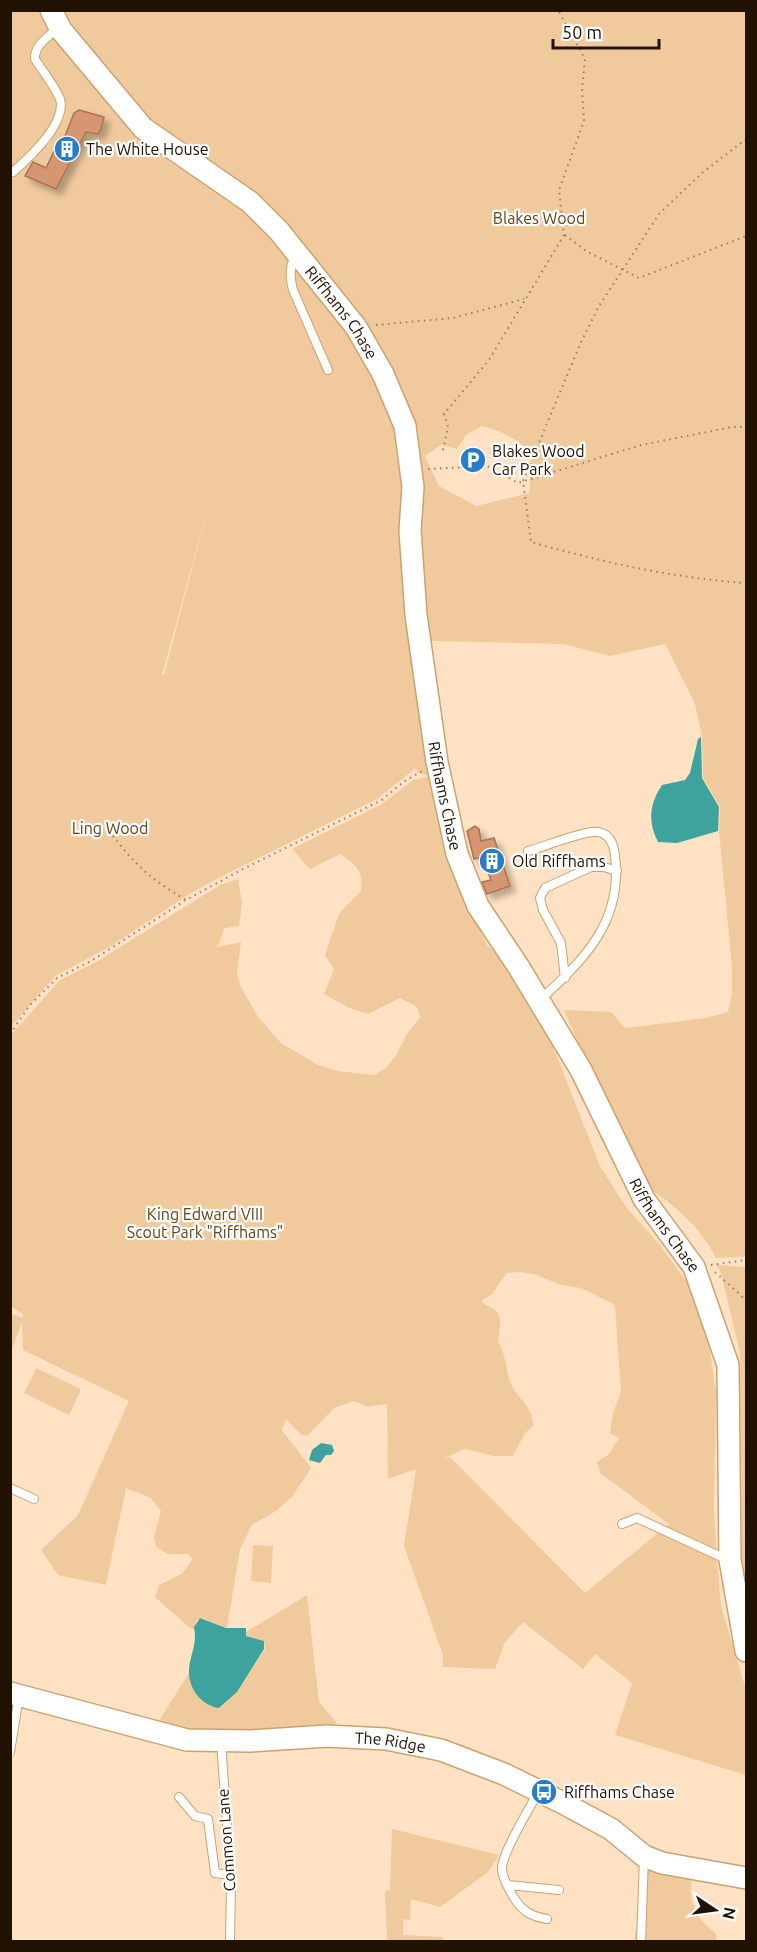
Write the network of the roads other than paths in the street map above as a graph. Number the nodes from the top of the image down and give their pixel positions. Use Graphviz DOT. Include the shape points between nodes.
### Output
graph roads {
  1 [pos="55,19"];
  2 [pos="13,172"];
  3 [pos="296,255"];
  4 [pos="328,370"];
  5 [pos="528,851"];
  6 [pos="617,871"];
  7 [pos="565,978"];
  8 [pos="539,1001"];
  9 [pos="10,1488"];
  10 [pos="34,1499"];
  11 [pos="622,1524"];
  12 [pos="730,1560"];
  13 [pos="747,1651"];
  14 [pos="15,1694"];
  15 [pos="221,1739"];
  16 [pos="10,1752"];
  17 [pos="539,1791"];
  18 [pos="178,1797"];
  19 [pos="644,1856"];
  20 [pos="230,1875"];
  21 [pos="747,1878"];
  22 [pos="507,1885"];
  23 [pos="559,1890"];
  24 [pos="547,1919"];
  25 [pos="230,1941"];
  26 [pos="641,1941"];
  1 -- 2 [label="lane" via="34,53 60,100 59,112 44,143"];
  1 -- 3 [label="street, Riffhams Chase" via="143,128 250,202"];
  3 -- 4 [label="lane" via="290,271 293,290"];
  3 -- 8 [label="street, Riffhams Chase" via="356,327 383,374 405,426 413,487 412,570 437,762 457,854 478,906"];
  5 -- 6 [label="lane" via="600,832 609,837"];
  6 -- 7 [label="lane" via="611,910 597,939"];
  6 -- 7 [label="lane" via="591,867 545,888 540,898 561,943"];
  7 -- 8 [label="lane"];
  8 -- 12 [label="street, Riffhams Chase" via="581,1070 644,1199 694,1267 728,1365"];
  9 -- 10 [label="lane"];
  11 -- 12 [label="lane" via="637,1518"];
  12 -- 13 [label="street, Riffhams Chase"];
  14 -- 15 [label="street, The Ridge" via="187,1740"];
  14 -- 16 [label="lane"];
  15 -- 17 [label="street, The Ridge" via="386,1739 441,1750"];
  15 -- 20 [label="lane, Common Lane"];
  17 -- 19 [label="street, The Ridge" via="611,1829"];
  17 -- 22 [label="lane" via="502,1862"];
  18 -- 20 [label="lane" via="195,1816 208,1819 215,1873"];
  19 -- 21 [label="street, The Ridge" via="662,1863"];
  19 -- 26 [label="lane"];
  20 -- 25 [label="lane, Common Lane"];
  22 -- 23 [label="lane"];
  22 -- 24 [label="lane" via="526,1913"];
}
